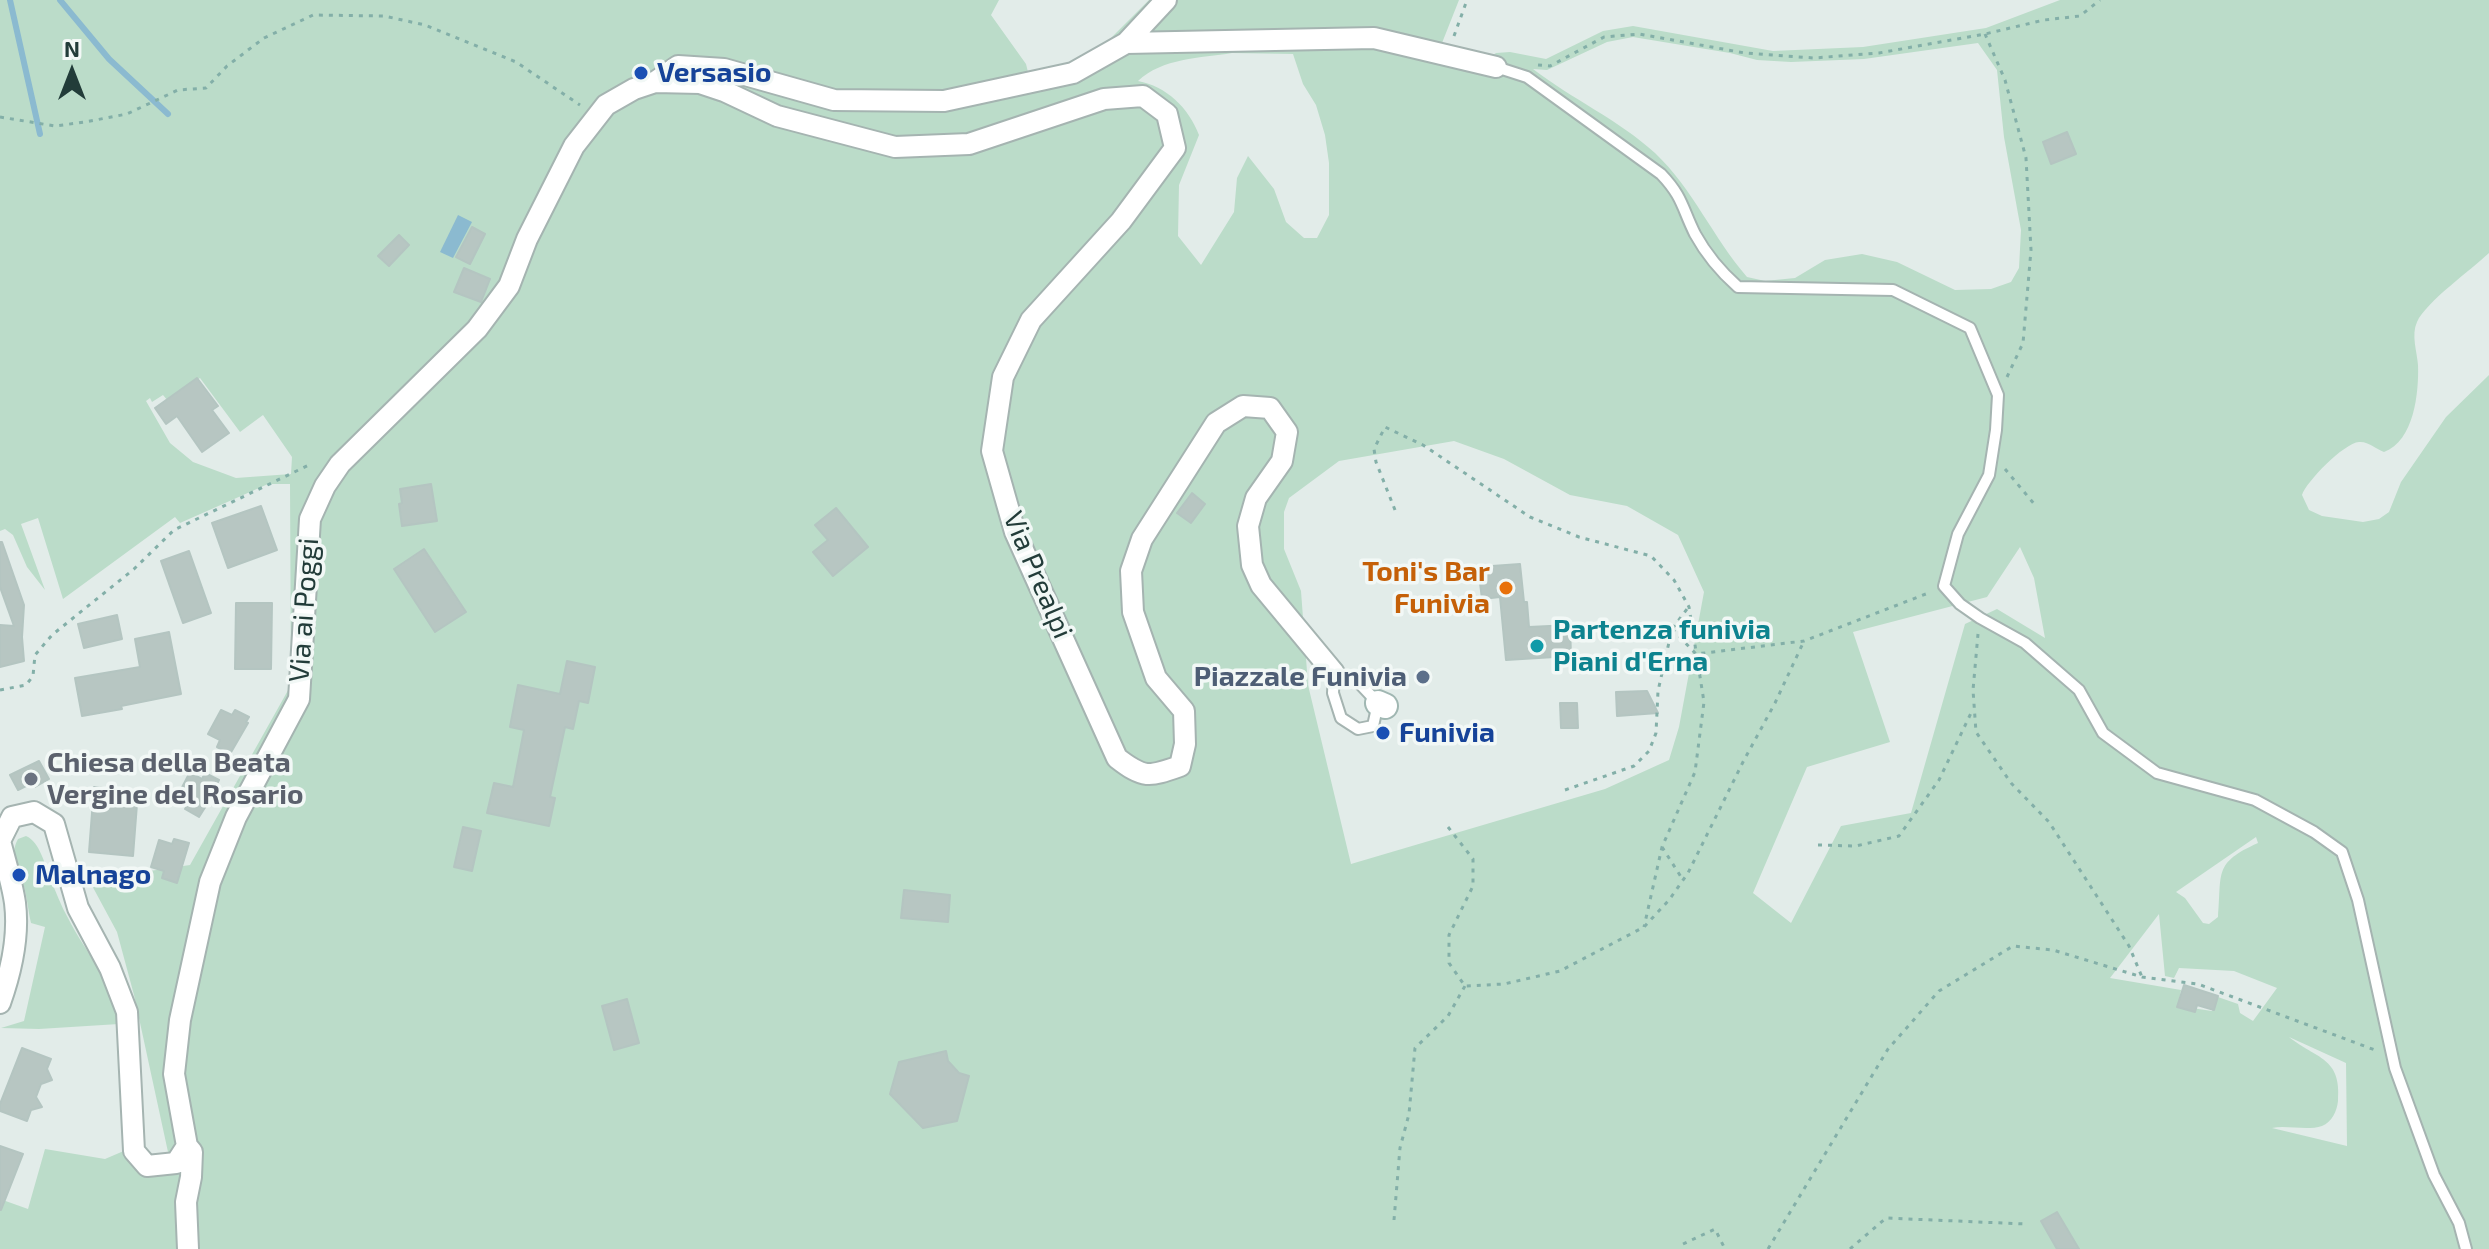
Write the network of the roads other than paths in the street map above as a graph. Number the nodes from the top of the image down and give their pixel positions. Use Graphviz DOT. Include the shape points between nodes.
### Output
graph roads {
  1 [pos="1166,0"];
  2 [pos="1126,43"];
  3 [pos="1496,67"];
  4 [pos="655,82"];
  5 [pos="1334,673"];
  6 [pos="1361,685"];
  7 [pos="6,813"];
  8 [pos="8,903"];
  9 [pos="0,1003"];
  10 [pos="187,1146"];
  11 [pos="188,1249"];
  12 [pos="2466,1249"];
  1 -- 2 [label="street, Via ai Poggi"];
  2 -- 3 [label="street" via="1374,38"];
  2 -- 4 [label="street, Via ai Poggi" via="1073,73 944,101 834,100 724,69 678,66"];
  3 -- 12 [label="lane" via="1527,77 1661,174 1678,191 1696,235 1719,270 1738,287 1893,290 1970,328 1998,395 1989,475 1958,534 1944,586 1960,604 2025,643 2079,690 2103,733 2157,773 2255,800 2342,852 2358,900 2395,1068"];
  4 -- 5 [label="street, Via Prealpi" via="700,83 777,116 895,147 969,144 1104,99 1143,96 1167,114 1175,148 1121,221 1031,320 1003,377 992,451 1015,532 1117,758 1139,774 1180,766 1184,711 1156,678 1133,612 1131,571 1142,539 1216,423 1243,406 1270,408 1287,432 1282,461 1256,498 1248,526 1252,565 1261,585"];
  4 -- 10 [label="street, Via ai Poggi" via="606,105 574,146 509,286 477,329 340,464 310,519 299,699 236,817 210,882 180,1020 174,1074"];
  5 -- 6 [label="lane" via="1333,693 1341,718 1358,729 1373,726 1381,705"];
  7 -- 8 [label="street" via="0,841"];
  7 -- 10 [label="street" via="34,812 54,824 78,908 127,1012 134,1151 147,1166 176,1163"];
  8 -- 9 [label="street" via="17,924"];
  10 -- 11 [label="street, Via ai Poggi" via="192,1152"];
}
